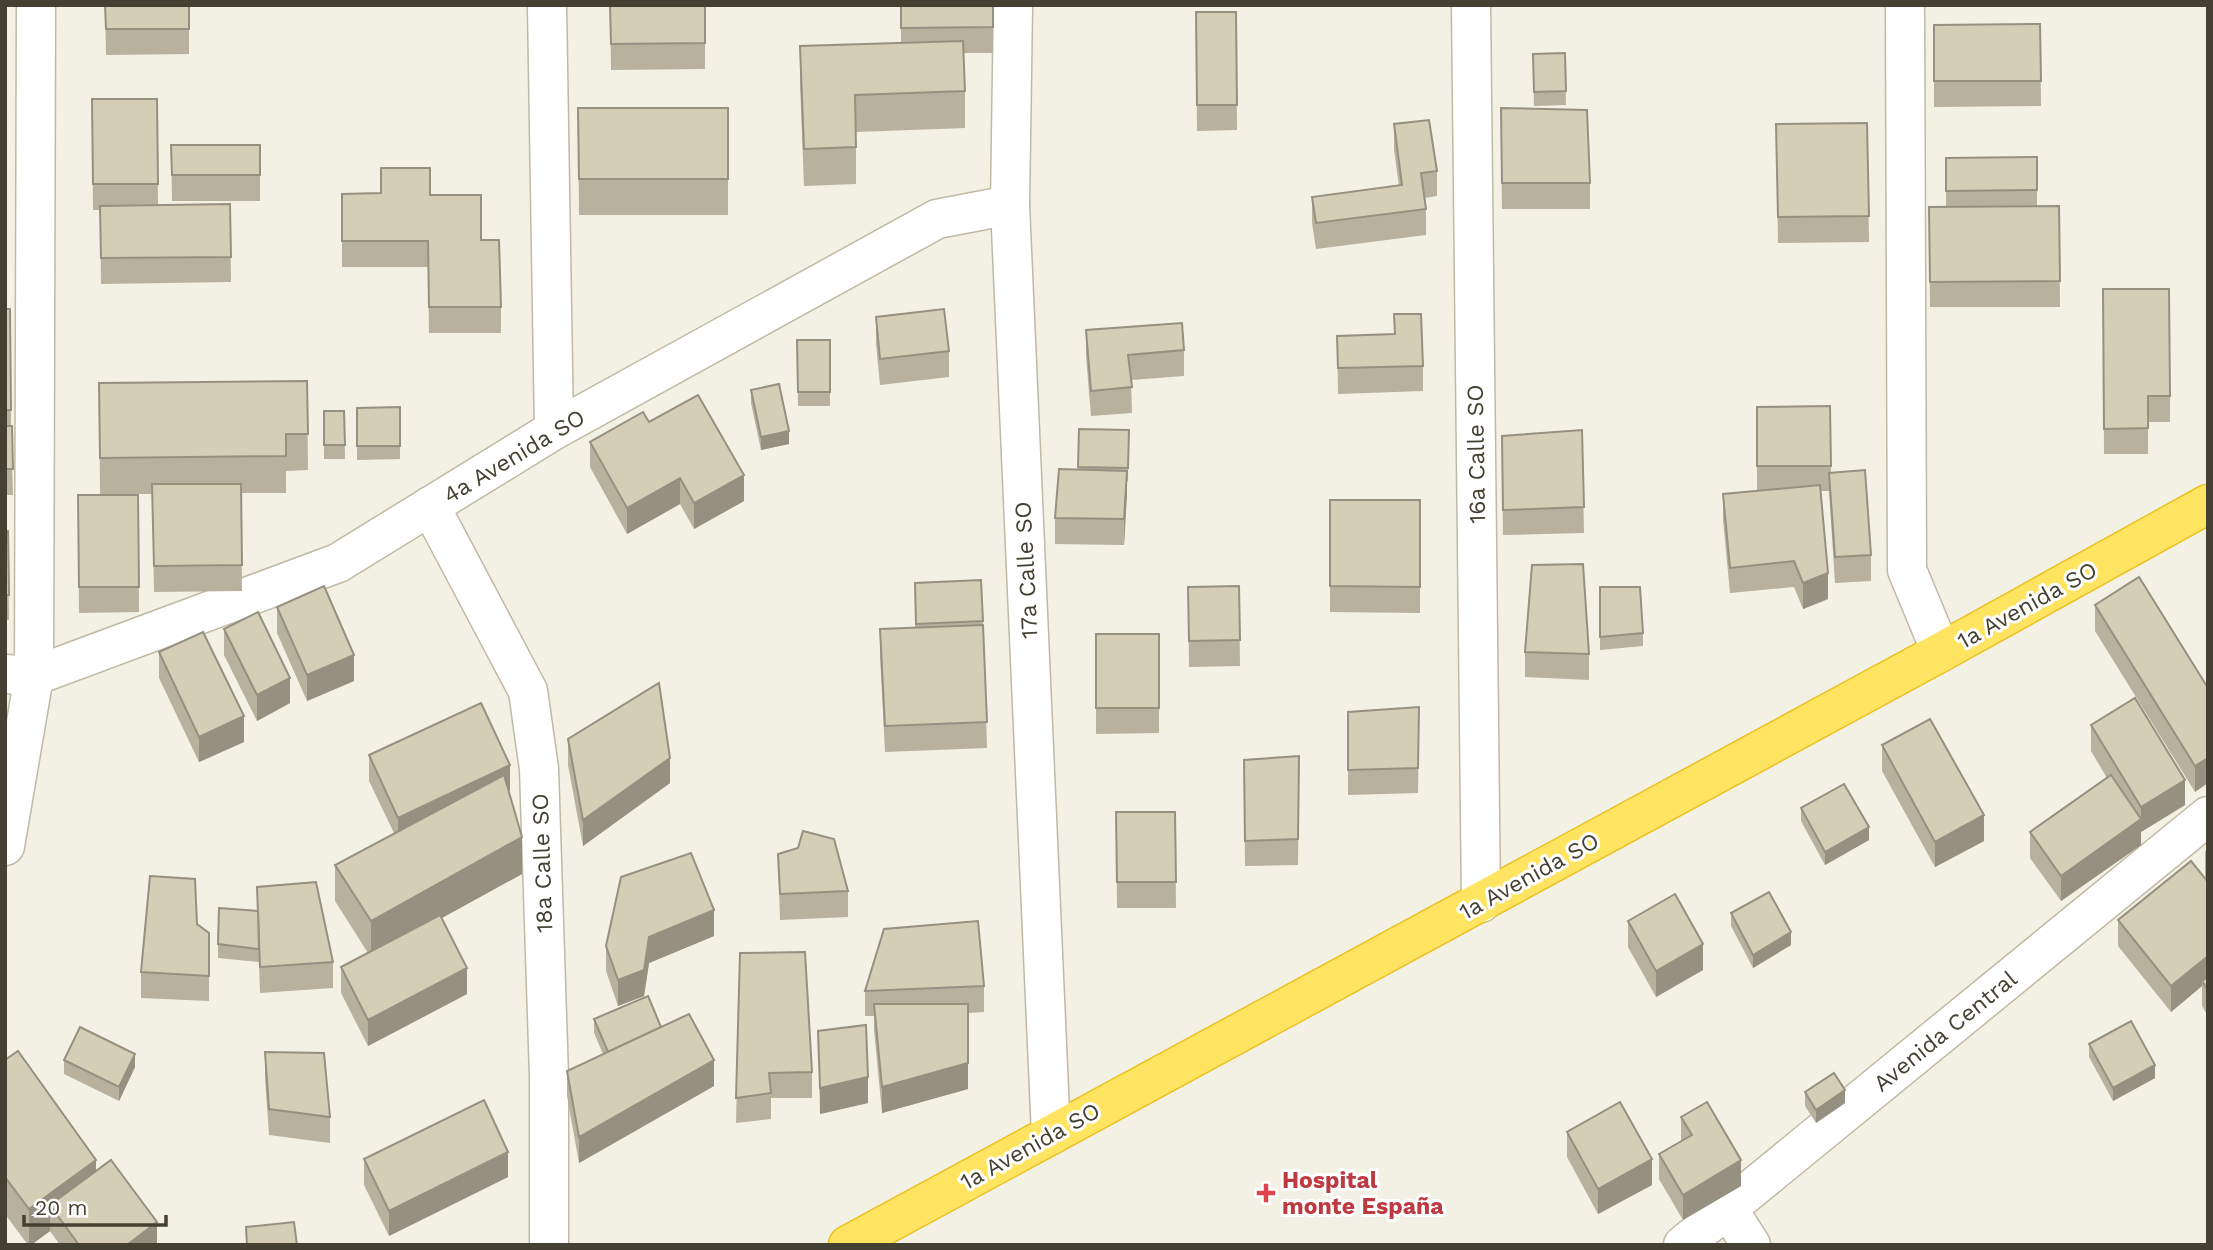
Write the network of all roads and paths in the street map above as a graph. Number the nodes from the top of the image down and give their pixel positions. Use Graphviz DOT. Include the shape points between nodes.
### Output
graph roads {
  1 [pos="36,5"];
  2 [pos="547,5"];
  3 [pos="1013,5"];
  4 [pos="1471,5"];
  5 [pos="1905,5"];
  6 [pos="1010,205"];
  7 [pos="554,430"];
  8 [pos="2208,504"];
  9 [pos="430,506"];
  10 [pos="1941,652"];
  11 [pos="20,675"];
  12 [pos="2208,816"];
  13 [pos="5,846"];
  14 [pos="1481,903"];
  15 [pos="1051,1135"];
  16 [pos="1728,1209"];
  17 [pos="549,1245"];
  18 [pos="848,1245"];
  19 [pos="1683,1245"];
  20 [pos="1751,1245"];
  1 -- 11 [label="street"];
  2 -- 7 [label="street"];
  3 -- 6 [label="street, 17a Calle SO"];
  4 -- 14 [label="street, 16a Calle SO"];
  5 -- 10 [label="street" via="1907,570"];
  6 -- 7 [label="street, 4a Avenida SO" via="937,219"];
  6 -- 15 [label="street, 17a Calle SO"];
  7 -- 9 [label="street, 4a Avenida SO"];
  8 -- 10 [label="highway, 1a Avenida SO"];
  9 -- 11 [label="street, 4a Avenida SO" via="338,563"];
  9 -- 17 [label="street, 18a Calle SO" via="528,691 540,782"];
  10 -- 14 [label="highway, 1a Avenida SO"];
  11 -- 13 [label="street"];
  12 -- 16 [label="street, Avenida Central"];
  14 -- 15 [label="highway, 1a Avenida SO"];
  15 -- 18 [label="highway, 1a Avenida SO"];
  16 -- 19 [label="street, Avenida Central"];
  16 -- 20 [label="street"];
}
